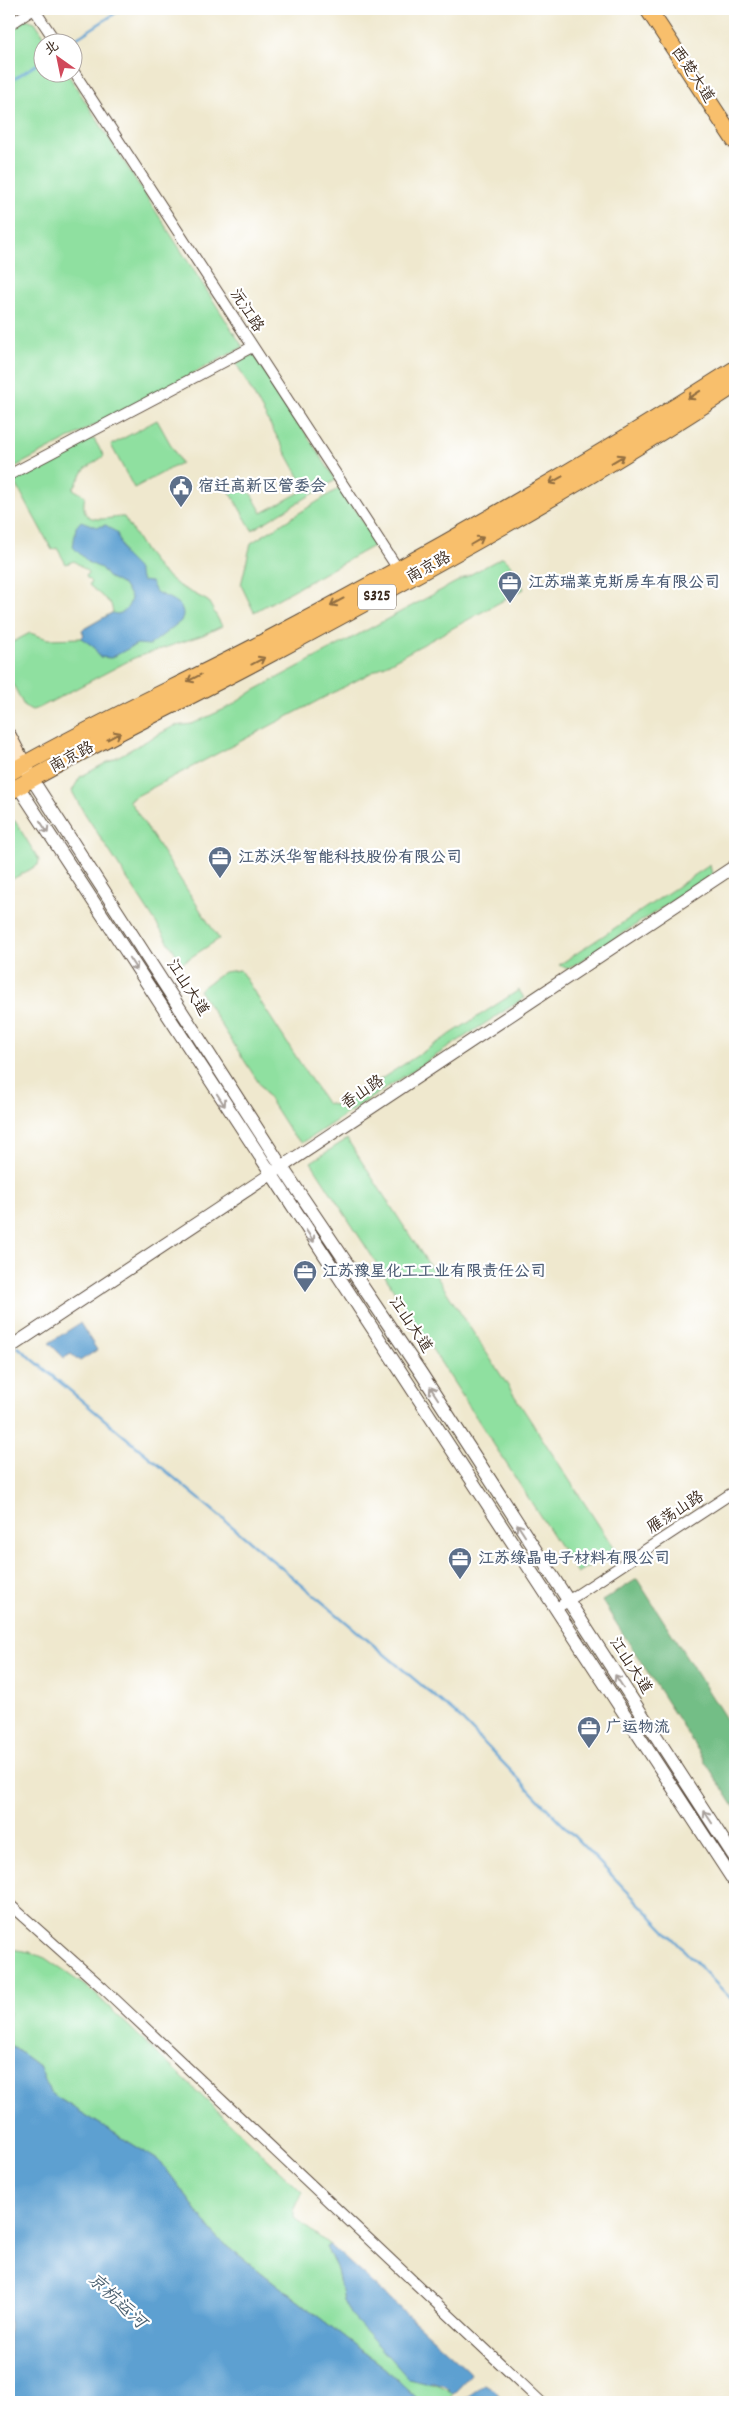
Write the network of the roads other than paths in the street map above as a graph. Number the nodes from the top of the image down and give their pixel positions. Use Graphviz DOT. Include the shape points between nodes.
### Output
graph roads {
  1 [pos="34,9"];
  2 [pos="648,9"];
  3 [pos="9,25"];
  4 [pos="49,32"];
  5 [pos="80,82"];
  6 [pos="735,141"];
  7 [pos="252,347"];
  8 [pos="735,369"];
  9 [pos="735,385"];
  10 [pos="9,476"];
  11 [pos="398,569"];
  12 [pos="9,736"];
  13 [pos="16,777"];
  14 [pos="735,866"];
  15 [pos="282,1167"];
  16 [pos="270,1175"];
  17 [pos="12,1345"];
  18 [pos="735,1492"];
  19 [pos="562,1605"];
  20 [pos="735,1858"];
  21 [pos="735,1883"];
  22 [pos="9,1904"];
  23 [pos="541,2402"];
  1 -- 3 [label="street"];
  1 -- 4 [label="street"];
  2 -- 6 [label="main road, 西楚大道"];
  5 -- 7 [label="street, 沅江路"];
  7 -- 10 [label="street"];
  7 -- 11 [label="street, 沅江路"];
  8 -- 11 [label="main road, 南京路 / S325, one-way" via="566,474"];
  13 -- 9 [label="main road, 南京路 / S325, one-way" via="419,574 570,488"];
  11 -- 13 [label="main road, 南京路 / S325, one-way"];
  12 -- 13 [label="main road, 江山大道"];
  13 -- 15 [label="street, 江山大道"];
  13 -- 16 [label="street, 江山大道, one-way"];
  14 -- 15 [label="street, 香山路"];
  15 -- 16 [label="street, 香山路"];
  19 -- 15 [label="street, 江山大道, one-way" via="421,1373"];
  16 -- 17 [label="street, 香山路"];
  16 -- 19 [label="street, 江山大道, one-way"];
  18 -- 19 [label="street, 雁荡山路"];
  20 -- 19 [label="street, 江山大道, one-way"];
  19 -- 21 [label="street, 江山大道"];
  22 -- 23 [label="street" via="103,1988"];
}
